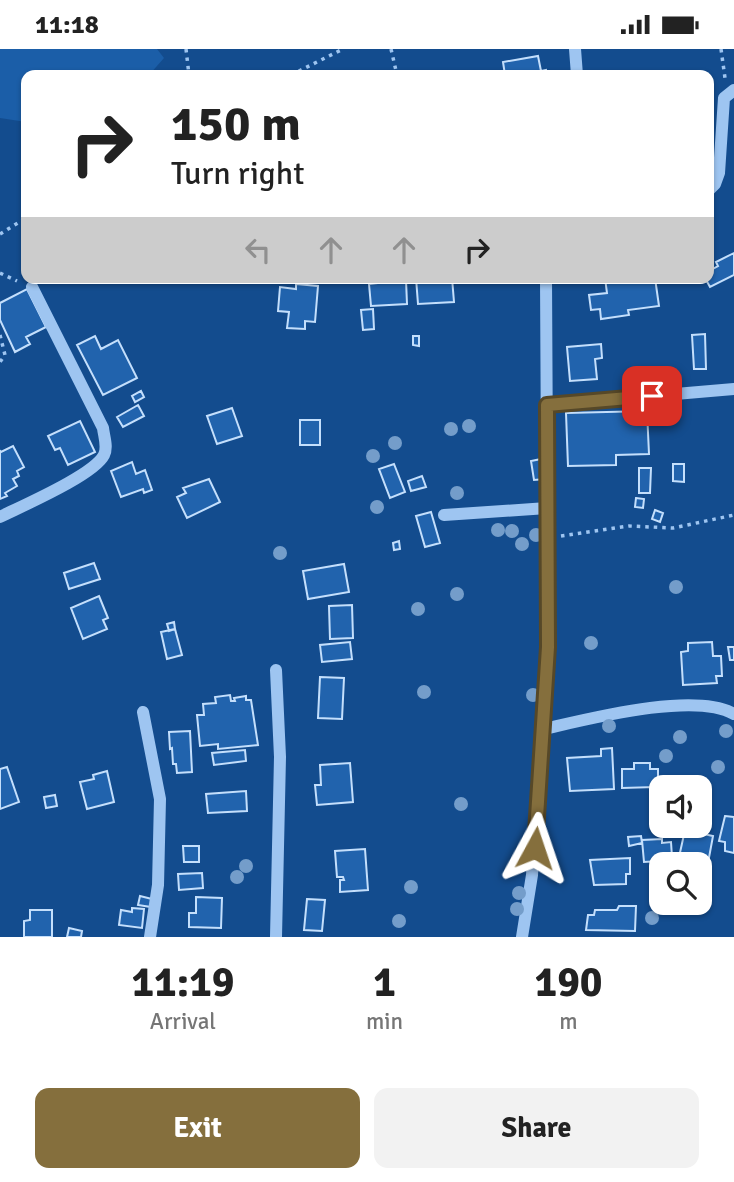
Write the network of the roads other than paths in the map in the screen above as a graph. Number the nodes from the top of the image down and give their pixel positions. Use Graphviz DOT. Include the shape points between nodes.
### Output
graph roads {
  1 [pos="575,49"];
  2 [pos="577,70"];
  3 [pos="731,92"];
  4 [pos="714,185"];
  5 [pos="546,284"];
  6 [pos="32,287"];
  7 [pos="734,389"];
  8 [pos="547,405"];
  9 [pos="547,508"];
  10 [pos="444,515"];
  11 [pos="0,517"];
  12 [pos="276,670"];
  13 [pos="143,712"];
  14 [pos="734,714"];
  15 [pos="544,729"];
  16 [pos="150,937"];
  17 [pos="276,937"];
  18 [pos="522,937"];
  1 -- 2 [label="street"];
  3 -- 4 [label="street" via="724,98 719,173"];
  5 -- 8 [label="street"];
  6 -- 11 [label="street" via="103,428 106,445 104,456 94,465"];
  7 -- 8 [label="street"];
  8 -- 9 [label="street"];
  9 -- 10 [label="street"];
  9 -- 15 [label="street"];
  12 -- 17 [label="street" via="280,757"];
  13 -- 16 [label="street" via="160,799 158,885"];
  14 -- 15 [label="street" via="712,706 644,708"];
  15 -- 18 [label="street"];
}
